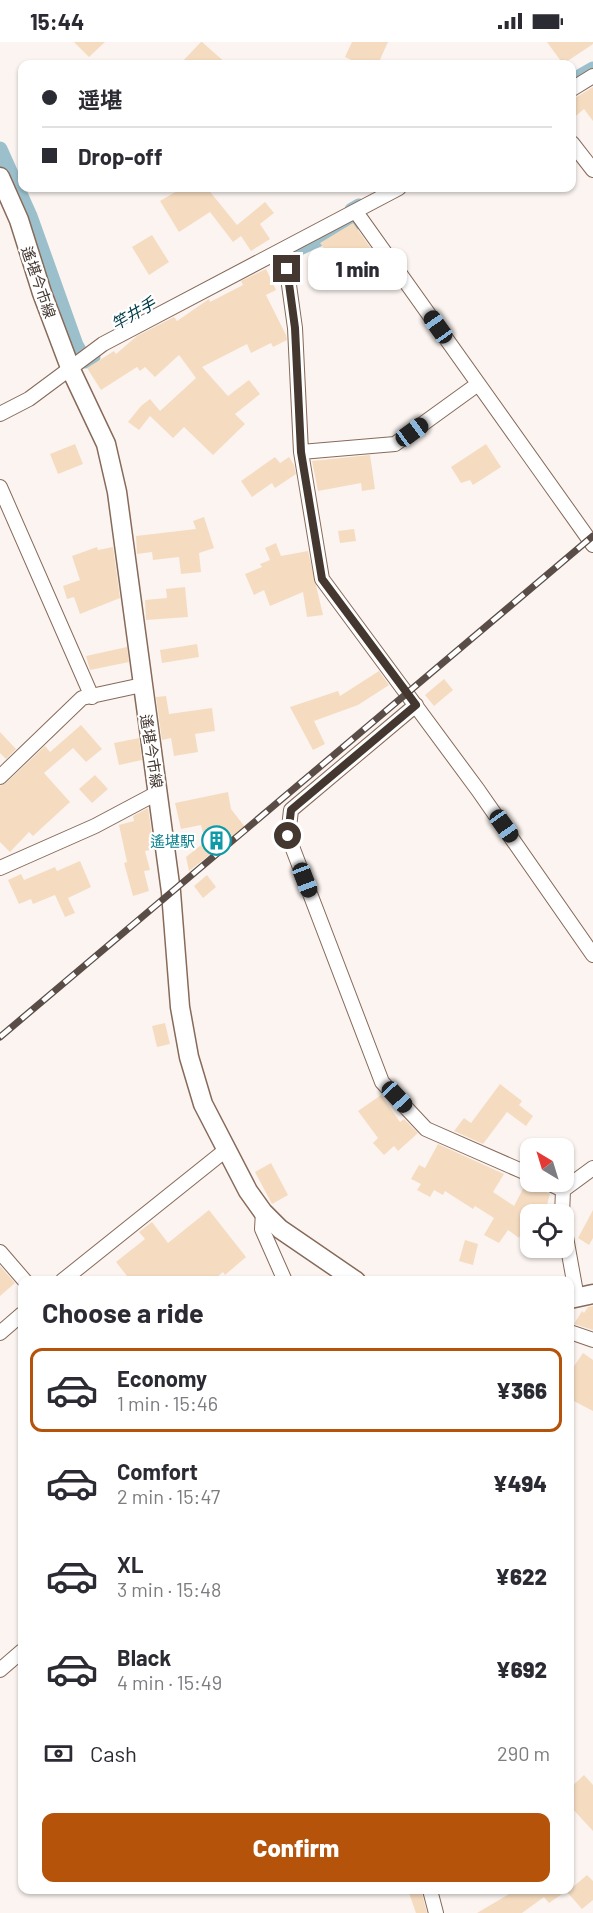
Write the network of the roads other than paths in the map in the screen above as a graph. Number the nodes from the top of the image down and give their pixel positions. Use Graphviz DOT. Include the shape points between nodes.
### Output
graph roads {
  1 [pos="593,76"];
  2 [pos="576,87"];
  3 [pos="576,148"];
  4 [pos="593,170"];
  5 [pos="0,177"];
  6 [pos="392,192"];
  7 [pos="356,212"];
  8 [pos="284,249"];
  9 [pos="71,370"];
  10 [pos="478,384"];
  11 [pos="0,414"];
  12 [pos="301,452"];
  13 [pos="0,487"];
  14 [pos="593,544"];
  15 [pos="142,685"];
  16 [pos="92,697"];
  17 [pos="416,705"];
  18 [pos="0,777"];
  19 [pos="159,792"];
  20 [pos="0,867"];
  21 [pos="593,955"];
  22 [pos="227,1149"];
  23 [pos="593,1168"];
  24 [pos="520,1170"];
  25 [pos="574,1182"];
  26 [pos="263,1212"];
  27 [pos="0,1252"];
  28 [pos="571,1258"];
  29 [pos="21,1276"];
  30 [pos="68,1276"];
  31 [pos="283,1276"];
  32 [pos="349,1276"];
  33 [pos="580,1297"];
  34 [pos="18,1317"];
  35 [pos="0,1332"];
  36 [pos="574,1333"];
  37 [pos="593,1340"];
  38 [pos="18,1654"];
  39 [pos="0,1670"];
  40 [pos="431,1894"];
  41 [pos="436,1913"];
  1 -- 2 [label="street"];
  3 -- 4 [label="street"];
  5 -- 9 [label="main road, 遙堪今市線"];
  6 -- 7 [label="street"];
  7 -- 8 [label="street"];
  7 -- 10 [label="street"];
  8 -- 9 [label="street" via="102,344"];
  8 -- 12 [label="street" via="295,328"];
  9 -- 11 [label="street"];
  9 -- 15 [label="main road, 遙堪今市線" via="106,444 115,482"];
  10 -- 12 [label="street" via="395,444"];
  10 -- 14 [label="street"];
  12 -- 17 [label="street" via="322,579"];
  13 -- 16 [label="street"];
  15 -- 16 [label="street"];
  15 -- 19 [label="main road, 遙堪今市線"];
  16 -- 18 [label="street" via="81,698"];
  17 -- 21 [label="street"];
  17 -- 24 [label="street" via="291,810 288,836 382,1082 426,1129"];
  19 -- 20 [label="street"];
  19 -- 22 [label="main road, 遙堪今市線" via="180,1007 189,1057 203,1104"];
  22 -- 26 [label="main road, 遙堪今市線"];
  22 -- 30 [label="street"];
  23 -- 25 [label="street"];
  26 -- 31 [label="street" via="262,1229"];
  26 -- 32 [label="main road, 遙堪今市線" via="280,1229"];
  27 -- 29 [label="street"];
  28 -- 33 [label="street"];
  34 -- 35 [label="street"];
  36 -- 37 [label="street"];
  38 -- 39 [label="street"];
  40 -- 41 [label="street"];
}
